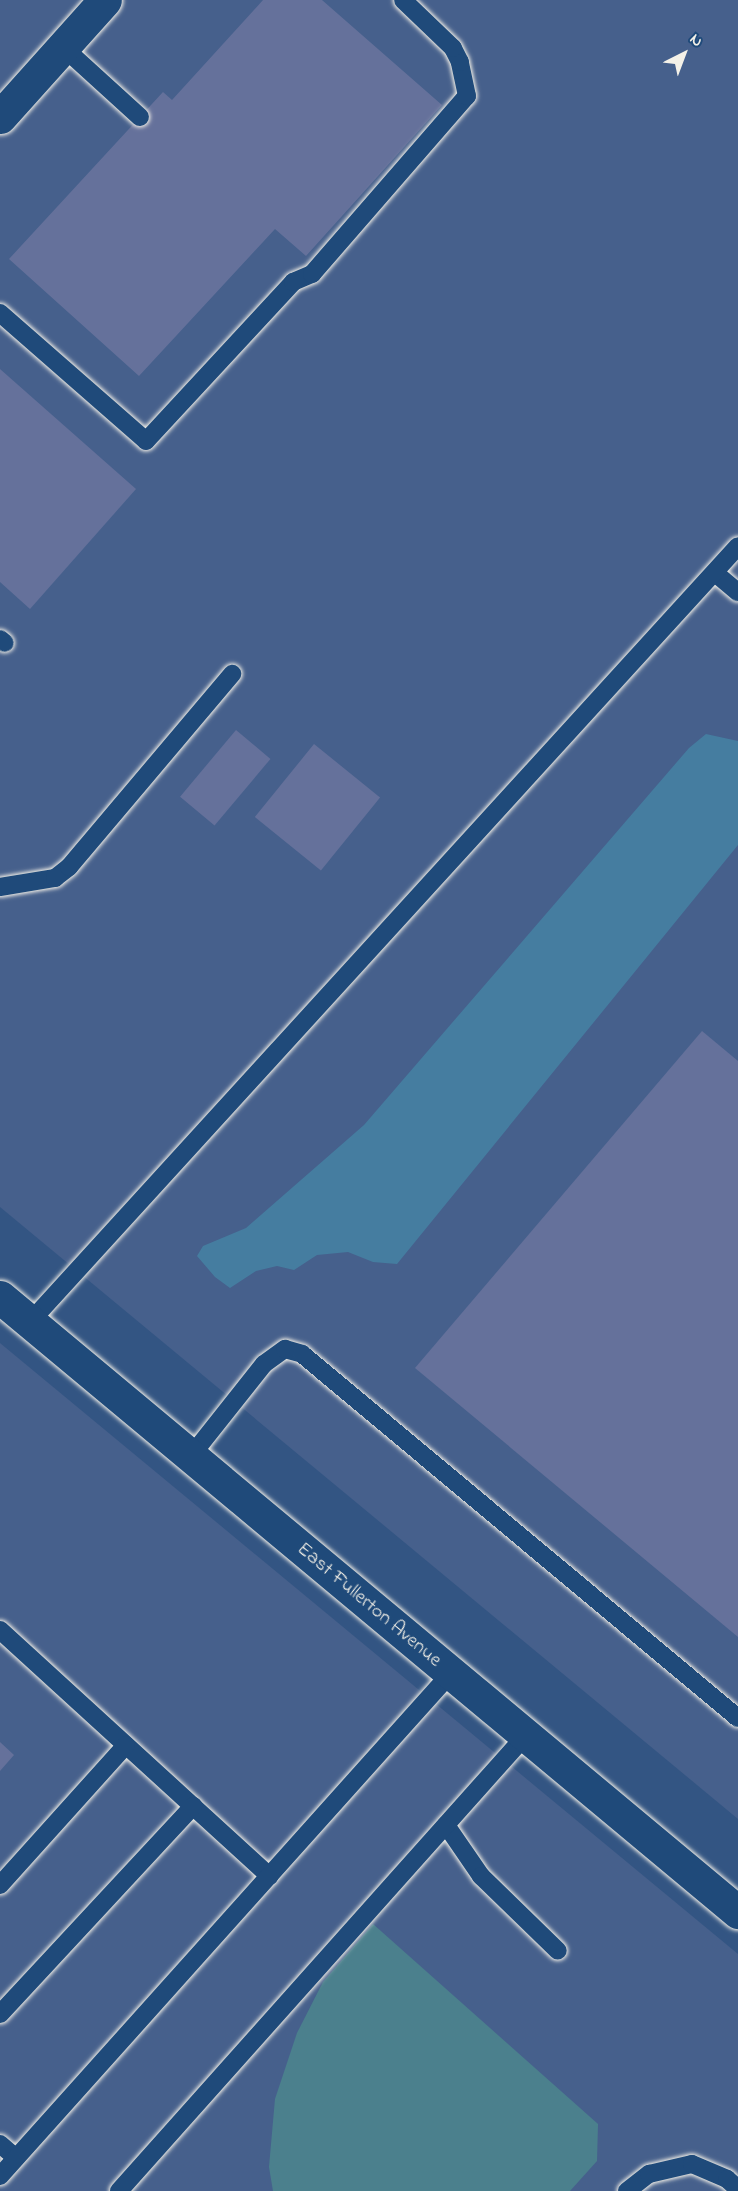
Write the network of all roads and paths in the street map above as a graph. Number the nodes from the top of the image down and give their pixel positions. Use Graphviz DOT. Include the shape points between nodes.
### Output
graph roads {
  1 [pos="105,0"];
  2 [pos="403,0"];
  3 [pos="63,48"];
  4 [pos="0,117"];
  5 [pos="140,117"];
  6 [pos="0,313"];
  7 [pos="738,546"];
  8 [pos="715,573"];
  9 [pos="738,592"];
  10 [pos="232,674"];
  11 [pos="0,887"];
  12 [pos="0,1297"];
  13 [pos="30,1322"];
  14 [pos="191,1456"];
  15 [pos="0,1630"];
  16 [pos="451,1673"];
  17 [pos="738,1718"];
  18 [pos="526,1735"];
  19 [pos="126,1745"];
  20 [pos="193,1806"];
  21 [pos="446,1825"];
  22 [pos="269,1876"];
  23 [pos="0,1885"];
  24 [pos="738,1912"];
  25 [pos="558,1951"];
  26 [pos="0,2014"];
  27 [pos="0,2144"];
  28 [pos="16,2158"];
  29 [pos="0,2176"];
  30 [pos="738,2189"];
  31 [pos="119,2191"];
  32 [pos="627,2191"];
  1 -- 3 [label="street"];
  2 -- 6 [label="lane" via="453,48 467,96 312,273 293,282 146,441"];
  3 -- 4 [label="street"];
  3 -- 5 [label="lane"];
  7 -- 8 [label="lane"];
  8 -- 9 [label="lane"];
  8 -- 13 [label="lane"];
  10 -- 11 [label="lane" via="69,867 55,878"];
  12 -- 13 [label="street, East Fullerton Avenue"];
  13 -- 14 [label="street, East Fullerton Avenue"];
  14 -- 16 [label="street, East Fullerton Avenue"];
  14 -- 17 [label="lane" via="264,1364 285,1349 302,1354"];
  15 -- 19 [label="lane"];
  16 -- 18 [label="street, East Fullerton Avenue"];
  16 -- 22 [label="lane"];
  18 -- 21 [label="lane"];
  18 -- 24 [label="street, East Fullerton Avenue"];
  19 -- 20 [label="lane"];
  19 -- 23 [label="lane"];
  20 -- 22 [label="lane"];
  20 -- 26 [label="lane"];
  21 -- 25 [label="lane" via="481,1876"];
  21 -- 31 [label="lane"];
  22 -- 28 [label="lane"];
  27 -- 28 [label="lane"];
  28 -- 29 [label="lane"];
  30 -- 32 [label="lane" via="727,2179 692,2164 649,2174"];
}
